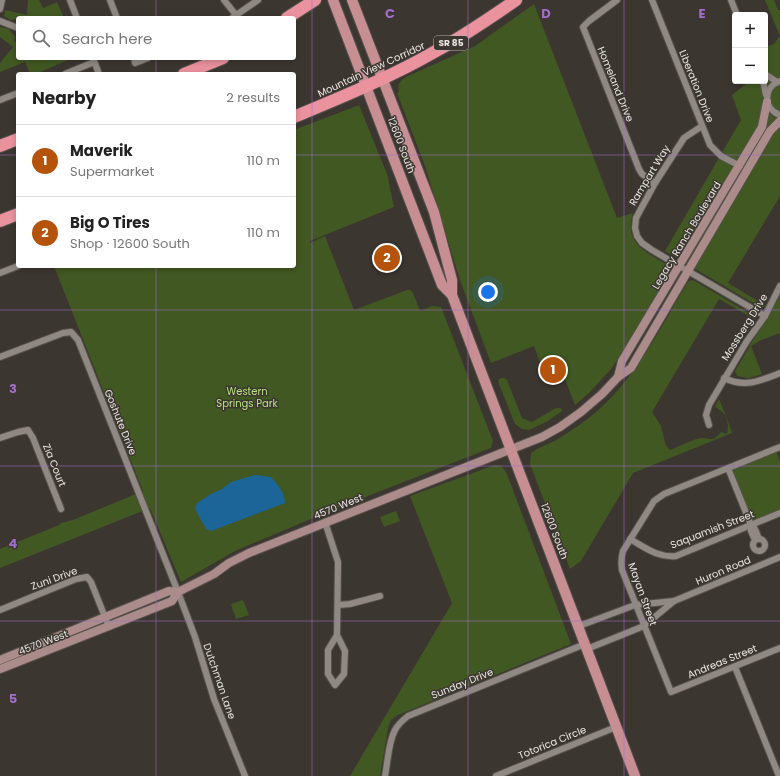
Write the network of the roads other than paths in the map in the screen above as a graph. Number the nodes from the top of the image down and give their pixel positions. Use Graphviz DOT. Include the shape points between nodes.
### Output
graph roads {
  1 [pos="2,0"];
  2 [pos="70,0"];
  3 [pos="110,0"];
  4 [pos="224,0"];
  5 [pos="258,0"];
  6 [pos="315,0"];
  7 [pos="333,0"];
  8 [pos="352,0"];
  9 [pos="516,0"];
  10 [pos="617,0"];
  11 [pos="652,0"];
  12 [pos="731,0"];
  13 [pos="0,9"];
  14 [pos="736,12"];
  15 [pos="76,16"];
  16 [pos="116,16"];
  17 [pos="233,16"];
  18 [pos="235,16"];
  19 [pos="290,16"];
  20 [pos="0,21"];
  21 [pos="16,27"];
  22 [pos="94,60"];
  23 [pos="134,60"];
  24 [pos="143,60"];
  25 [pos="218,60"];
  26 [pos="69,72"];
  27 [pos="98,72"];
  28 [pos="189,72"];
  29 [pos="768,76"];
  30 [pos="382,78"];
  31 [pos="779,82"];
  32 [pos="764,84"];
  33 [pos="366,86"];
  34 [pos="16,94"];
  35 [pos="0,100"];
  36 [pos="767,100"];
  37 [pos="780,115"];
  38 [pos="296,116"];
  39 [pos="780,121"];
  40 [pos="702,126"];
  41 [pos="16,140"];
  42 [pos="0,146"];
  43 [pos="740,166"];
  44 [pos="655,183"];
  45 [pos="16,215"];
  46 [pos="0,221"];
  47 [pos="16,267"];
  48 [pos="683,269"];
  49 [pos="0,273"];
  50 [pos="780,286"];
  51 [pos="452,295"];
  52 [pos="765,316"];
  53 [pos="0,357"];
  54 [pos="780,373"];
  55 [pos="724,378"];
  56 [pos="709,425"];
  57 [pos="0,438"];
  58 [pos="780,447"];
  59 [pos="511,449"];
  60 [pos="728,468"];
  61 [pos="62,509"];
  62 [pos="780,513"];
  63 [pos="325,522"];
  64 [pos="751,525"];
  65 [pos="630,539"];
  66 [pos="757,539"];
  67 [pos="762,551"];
  68 [pos="780,557"];
  69 [pos="767,563"];
  70 [pos="178,592"];
  71 [pos="380,596"];
  72 [pos="674,601"];
  73 [pos="338,605"];
  74 [pos="635,605"];
  75 [pos="0,610"];
  76 [pos="104,617"];
  77 [pos="579,626"];
  78 [pos="644,626"];
  79 [pos="109,627"];
  80 [pos="337,635"];
  81 [pos="586,646"];
  82 [pos="780,648"];
  83 [pos="0,660"];
  84 [pos="736,667"];
  85 [pos="0,670"];
  86 [pos="671,692"];
  87 [pos="616,727"];
  88 [pos="245,776"];
  89 [pos="385,776"];
  90 [pos="496,776"];
  91 [pos="635,776"];
  92 [pos="778,776"];
  1 -- 13 [label="street"];
  2 -- 15 [label="street"];
  3 -- 16 [label="street"];
  4 -- 17 [label="street"];
  5 -- 18 [label="street"];
  6 -- 19 [label="highway"];
  7 -- 33 [label="main road, 12600 South"];
  8 -- 30 [label="main road, 12600 South"];
  9 -- 30 [label="highway, Mountain View Corridor / SR 85" via="470,32"];
  10 -- 44 [label="street, Homeland Drive" via="583,28 639,169"];
  11 -- 40 [label="street, Liberation Drive"];
  12 -- 14 [label="street"];
  20 -- 21 [label="street"];
  22 -- 26 [label="street"];
  22 -- 27 [label="street"];
  23 -- 24 [label="street" via="135,63"];
  25 -- 28 [label="highway"];
  29 -- 31 [label="street"];
  30 -- 33 [label="highway, Mountain View Corridor / SR 85"];
  30 -- 51 [label="main road, 12600 South" via="434,212 452,280"];
  31 -- 36 [label="street" via="770,89"];
  32 -- 36 [label="street"];
  33 -- 38 [label="highway, Mountain View Corridor / SR 85"];
  33 -- 51 [label="main road, 12600 South" via="442,285"];
  34 -- 35 [label="street"];
  36 -- 37 [label="street" via="772,111"];
  36 -- 43 [label="main road, Legacy Ranch Boulevard" via="762,127"];
  39 -- 48 [label="main road, Legacy Ranch Boulevard" via="770,131"];
  40 -- 43 [label="street, Liberation Drive" via="716,152"];
  40 -- 44 [label="street, Rampart Way" via="684,138"];
  41 -- 42 [label="highway"];
  43 -- 48 [label="main road, Legacy Ranch Boulevard"];
  44 -- 48 [label="street, Rampart Way" via="636,218 637,236 642,243"];
  45 -- 46 [label="highway"];
  47 -- 49 [label="street"];
  48 -- 52 [label="street"];
  48 -- 59 [label="main road, Legacy Ranch Boulevard" via="631,368 560,427"];
  50 -- 52 [label="street, Mossberg Drive"];
  51 -- 59 [label="main road, 12600 South"];
  52 -- 55 [label="street, Mossberg Drive"];
  53 -- 70 [label="street, Goshute Drive" via="63,333 71,332 78,340"];
  54 -- 55 [label="street" via="749,384"];
  55 -- 56 [label="street, Mossberg Drive" via="707,410"];
  57 -- 61 [label="street, Zia Court" via="28,430"];
  58 -- 60 [label="street, Mayan Street"];
  59 -- 63 [label="main road, 4570 West"];
  59 -- 77 [label="main road, 12600 South"];
  60 -- 64 [label="street"];
  60 -- 65 [label="street, Mayan Street" via="664,494 654,501"];
  62 -- 64 [label="street, Saquamish Street"];
  63 -- 70 [label="main road, 4570 West" via="249,553"];
  63 -- 73 [label="street" via="338,562"];
  64 -- 65 [label="street, Saquamish Street" via="668,557 659,555"];
  64 -- 66 [label="street" via="755,529"];
  65 -- 74 [label="street, Mayan Street" via="623,551 621,564"];
  66 -- 67 [label="street" via="753,544 754,548"];
  66 -- 67 [label="street" via="765,541 765,549"];
  67 -- 69 [label="street"];
  68 -- 69 [label="street, Huron Road"];
  69 -- 72 [label="street, Huron Road"];
  70 -- 76 [label="main road, 4570 West" via="169,591"];
  70 -- 79 [label="main road, 4570 West" via="172,602"];
  70 -- 88 [label="street, Dutchman Lane" via="214,699"];
  71 -- 73 [label="street"];
  72 -- 74 [label="street, Huron Road"];
  72 -- 78 [label="street, Huron Road"];
  73 -- 80 [label="street"];
  74 -- 77 [label="street, Huron Road"];
  74 -- 78 [label="street, Mayan Street"];
  75 -- 76 [label="street, Zuni Drive" via="76,579 87,577"];
  76 -- 79 [label="street, Zuni Drive"];
  76 -- 83 [label="main road, 4570 West"];
  77 -- 81 [label="main road, 12600 South"];
  78 -- 81 [label="street, Huron Road"];
  78 -- 86 [label="street, Mayan Street"];
  79 -- 85 [label="main road, 4570 West"];
  80 -- 80 [label="street" via="328,650 328,674 335,685 344,674 345,651"];
  81 -- 87 [label="main road, 12600 South"];
  81 -- 89 [label="street, Sunday Drive" via="408,716 394,733"];
  82 -- 84 [label="street, Andreas Street"];
  84 -- 86 [label="street, Andreas Street"];
  84 -- 92 [label="street"];
  87 -- 90 [label="street, Totorica Circle"];
  87 -- 91 [label="main road, 12600 South"];
}
